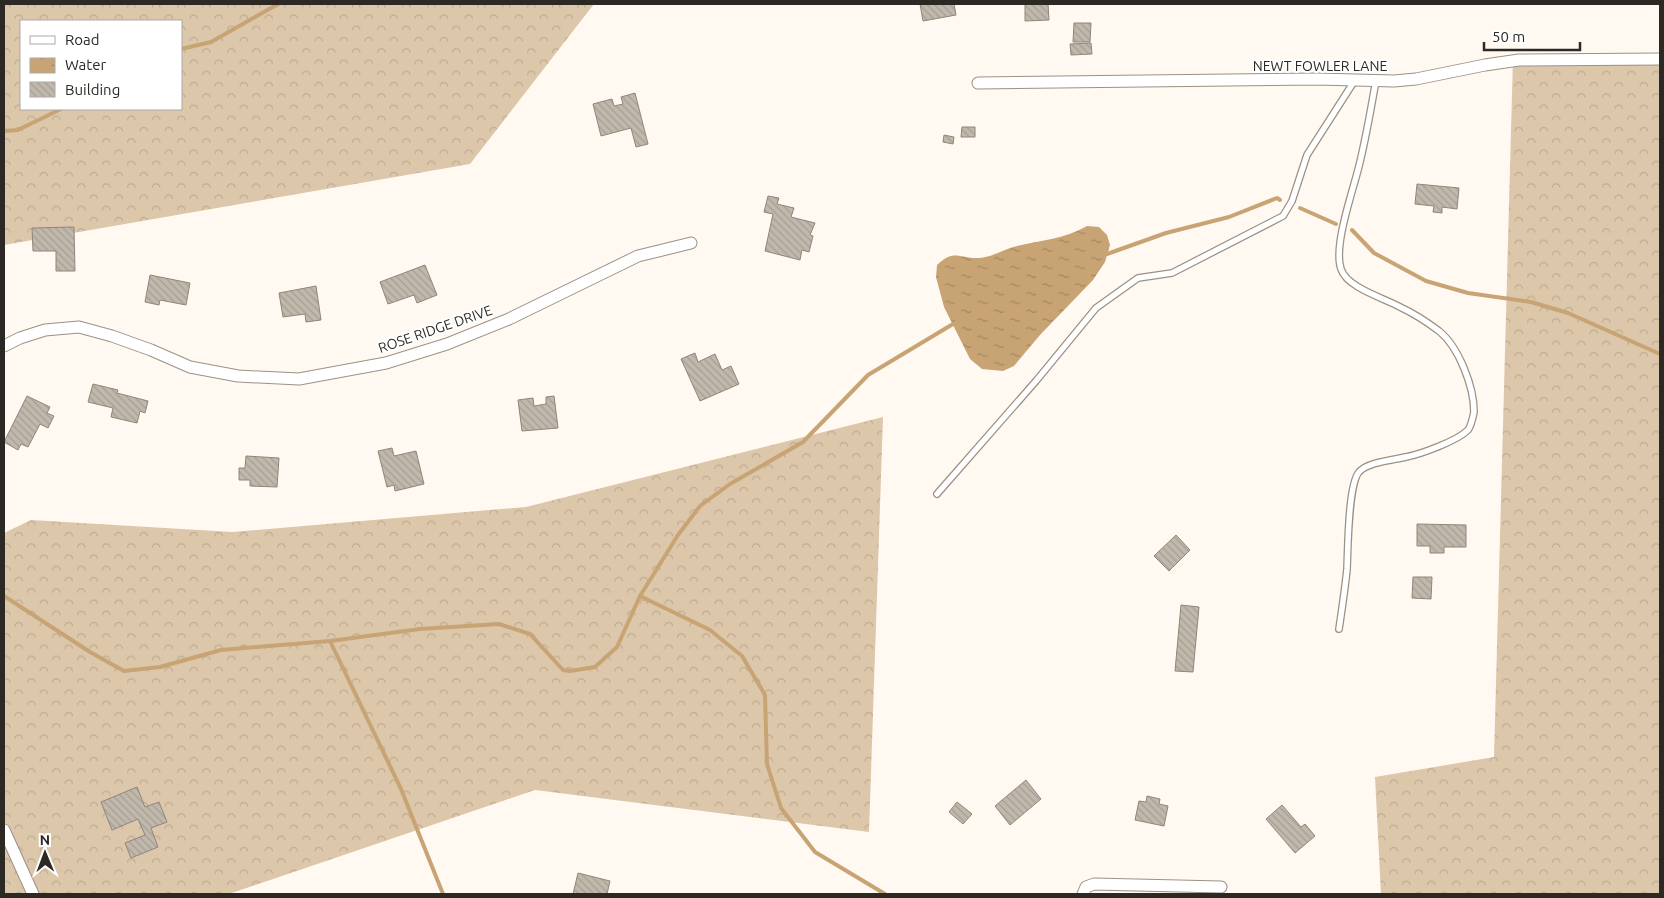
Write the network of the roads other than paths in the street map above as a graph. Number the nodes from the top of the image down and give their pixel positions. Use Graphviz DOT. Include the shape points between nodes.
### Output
graph roads {
  1 [pos="1660,59"];
  2 [pos="1355,80"];
  3 [pos="1376,80"];
  4 [pos="978,83"];
  5 [pos="691,243"];
  6 [pos="4,346"];
  7 [pos="937,494"];
  8 [pos="1339,628"];
  9 [pos="4,830"];
  10 [pos="1221,887"];
  11 [pos="32,894"];
  12 [pos="1083,894"];
  1 -- 3 [label="street, NEWT FOWLER LANE" via="1519,60 1416,79"];
  2 -- 3 [label="street, NEWT FOWLER LANE"];
  2 -- 4 [label="street, NEWT FOWLER LANE"];
  2 -- 7 [label="lane" via="1307,155 1292,201 1283,216 1172,273 1138,278 1096,308"];
  3 -- 8 [label="lane" via="1342,232 1341,271 1357,287 1400,306 1439,331 1452,345 1469,382 1474,415 1469,429 1458,436 1419,454 1386,460 1360,470 1355,479"];
  5 -- 6 [label="street, ROSE RIDGE DRIVE" via="638,256 509,319 447,344 386,363 299,379 238,376 190,367 152,350 79,327 46,330"];
  9 -- 11 [label="street"];
  10 -- 12 [label="street" via="1094,884"];
}
